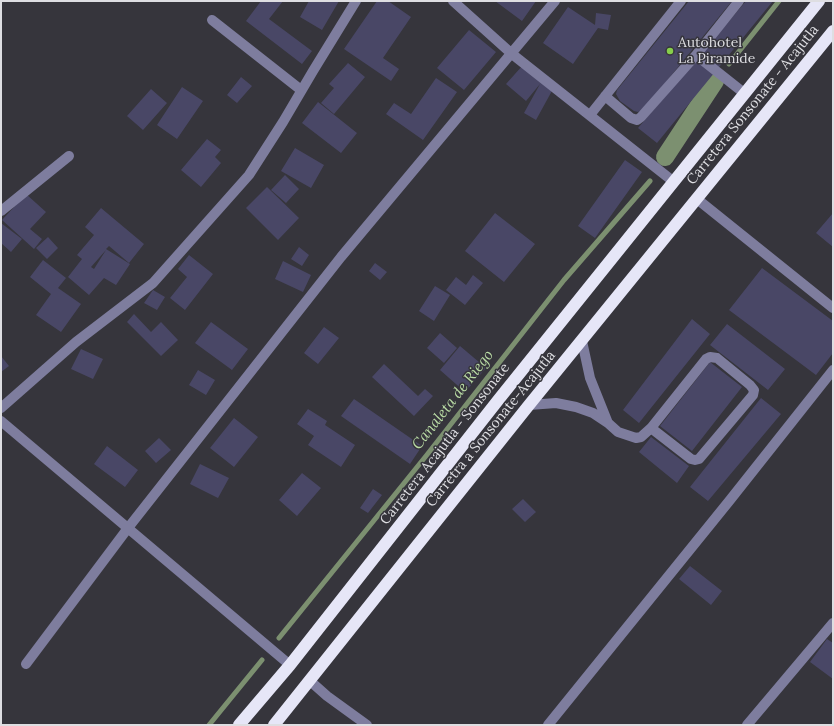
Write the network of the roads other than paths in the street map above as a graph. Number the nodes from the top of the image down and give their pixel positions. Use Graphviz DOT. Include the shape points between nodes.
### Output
graph roads {
  1 [pos="356,1"];
  2 [pos="453,1"];
  3 [pos="555,1"];
  4 [pos="680,1"];
  5 [pos="739,1"];
  6 [pos="819,1"];
  7 [pos="212,20"];
  8 [pos="833,31"];
  9 [pos="512,54"];
  10 [pos="696,55"];
  11 [pos="301,90"];
  12 [pos="744,94"];
  13 [pos="605,96"];
  14 [pos="590,115"];
  15 [pos="69,156"];
  16 [pos="674,182"];
  17 [pos="697,199"];
  18 [pos="1,211"];
  19 [pos="833,308"];
  20 [pos="582,341"];
  21 [pos="833,370"];
  22 [pos="529,404"];
  23 [pos="1,408"];
  24 [pos="1,421"];
  25 [pos="608,423"];
  26 [pos="651,428"];
  27 [pos="128,528"];
  28 [pos="833,622"];
  29 [pos="26,664"];
  30 [pos="290,665"];
  31 [pos="309,680"];
  32 [pos="239,725"];
  33 [pos="274,725"];
  34 [pos="367,725"];
  35 [pos="548,725"];
  36 [pos="747,725"];
  1 -- 11 [label="street"];
  2 -- 9 [label="street"];
  3 -- 9 [label="street"];
  4 -- 13 [label="street"];
  5 -- 10 [label="street"];
  6 -- 12 [label="highway, Carretera Sonsonate - Acajutla"];
  7 -- 11 [label="street"];
  8 -- 17 [label="highway, Carretera Sonsonate - Acajutla"];
  9 -- 14 [label="street"];
  9 -- 27 [label="street" via="341,257"];
  10 -- 12 [label="street"];
  10 -- 13 [label="street" via="637,120 630,118"];
  11 -- 23 [label="street" via="249,175 154,283 76,342"];
  12 -- 16 [label="highway, Carretera Sonsonate - Acajutla"];
  13 -- 14 [label="street"];
  14 -- 16 [label="street"];
  15 -- 18 [label="street"];
  16 -- 30 [label="highway, Carretera Acajutla - Sonsonate"];
  17 -- 19 [label="street"];
  17 -- 20 [label="highway, Carretra a Sonsonate-Acajutla"];
  20 -- 22 [label="highway, Carretra a Sonsonate-Acajutla"];
  20 -- 25 [label="street" via="590,378"];
  21 -- 35 [label="street"];
  22 -- 25 [label="street" via="567,405 593,413"];
  22 -- 31 [label="highway, Carretra a Sonsonate-Acajutla"];
  24 -- 27 [label="street"];
  25 -- 26 [label="street" via="618,432 636,438"];
  26 -- 26 [label="street" via="691,459 699,459 753,395 754,390 717,358 710,357"];
  27 -- 29 [label="street"];
  27 -- 30 [label="street"];
  28 -- 36 [label="street"];
  30 -- 32 [label="highway, Carretera Acajutla - Sonsonate"];
  31 -- 33 [label="highway"];
  31 -- 34 [label="street"];
}
